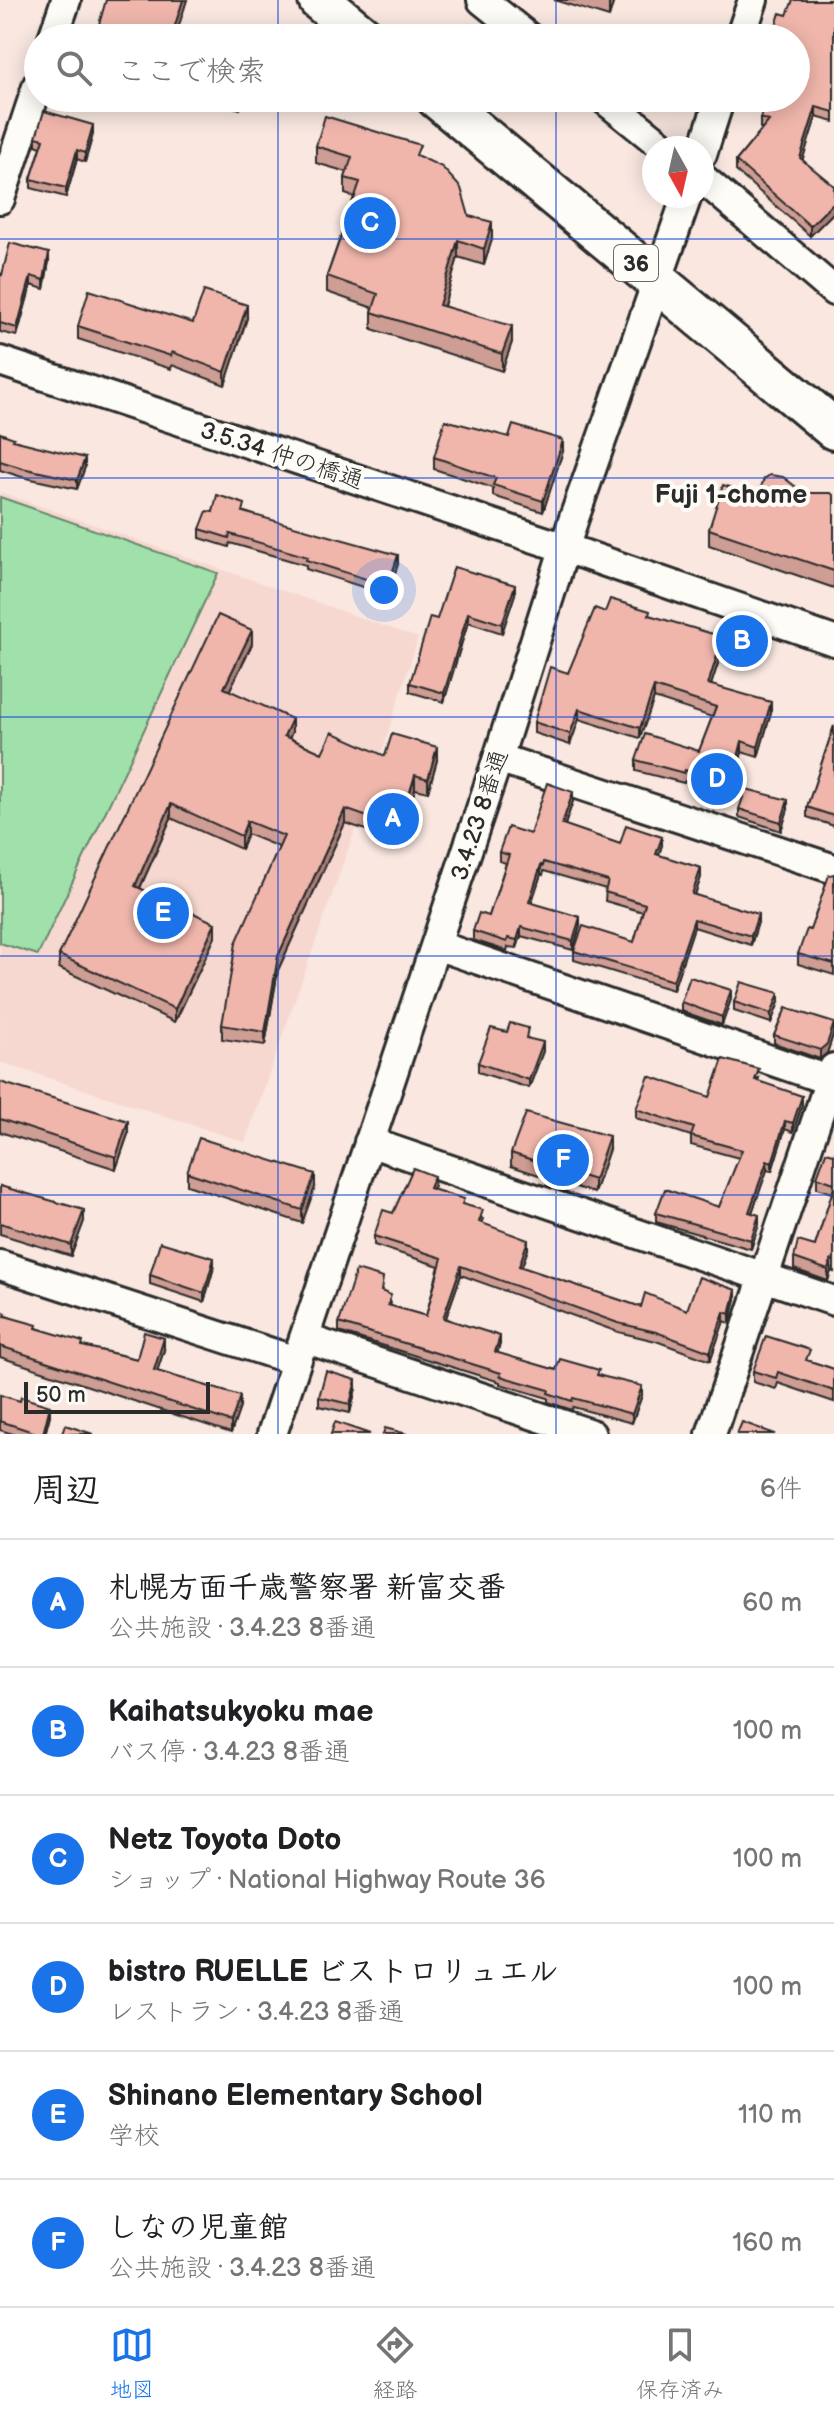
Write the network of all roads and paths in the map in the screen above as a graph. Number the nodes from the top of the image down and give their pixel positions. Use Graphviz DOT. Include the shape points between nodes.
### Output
graph roads {
  1 [pos="66,0"];
  2 [pos="319,0"];
  3 [pos="482,0"];
  4 [pos="753,0"];
  5 [pos="58,24"];
  6 [pos="348,24"];
  7 [pos="512,24"];
  8 [pos="745,24"];
  9 [pos="29,112"];
  10 [pos="454,112"];
  11 [pos="620,112"];
  12 [pos="716,112"];
  13 [pos="650,136"];
  14 [pos="708,136"];
  15 [pos="714,188"];
  16 [pos="0,199"];
  17 [pos="683,208"];
  18 [pos="657,281"];
  19 [pos="834,291"];
  20 [pos="0,361"];
  21 [pos="834,429"];
  22 [pos="565,548"];
  23 [pos="834,641"];
  24 [pos="498,758"];
  25 [pos="834,869"];
  26 [pos="436,945"];
  27 [pos="833,1077"];
  28 [pos="369,1142"];
  29 [pos="0,1265"];
  30 [pos="763,1278"];
  31 [pos="834,1301"];
  32 [pos="300,1350"];
  33 [pos="272,1434"];
  34 [pos="591,1434"];
  35 [pos="711,1434"];
  1 -- 5 [label="street"];
  2 -- 6 [label="highway"];
  3 -- 7 [label="street"];
  4 -- 8 [label="street"];
  9 -- 16 [label="street"];
  10 -- 18 [label="highway, 36"];
  11 -- 13 [label="street"];
  12 -- 14 [label="street"];
  15 -- 19 [label="street"];
  17 -- 18 [label="street, 3.4.23 8番通"];
  18 -- 21 [label="highway, 36"];
  18 -- 22 [label="street, 3.4.23 8番通"];
  20 -- 22 [label="street, 3.5.34 仲の橋通"];
  22 -- 23 [label="street, 3.5.34 仲の橋通"];
  22 -- 24 [label="street, 3.4.23 8番通"];
  24 -- 25 [label="street"];
  24 -- 26 [label="street, 3.4.23 8番通"];
  26 -- 27 [label="street"];
  26 -- 28 [label="street, 3.4.23 8番通"];
  27 -- 30 [label="street"];
  28 -- 30 [label="street"];
  28 -- 32 [label="street, 3.4.23 8番通"];
  29 -- 32 [label="street"];
  30 -- 31 [label="street"];
  30 -- 35 [label="street"];
  32 -- 33 [label="street, 3.4.23 8番通"];
  32 -- 34 [label="street"];
}
